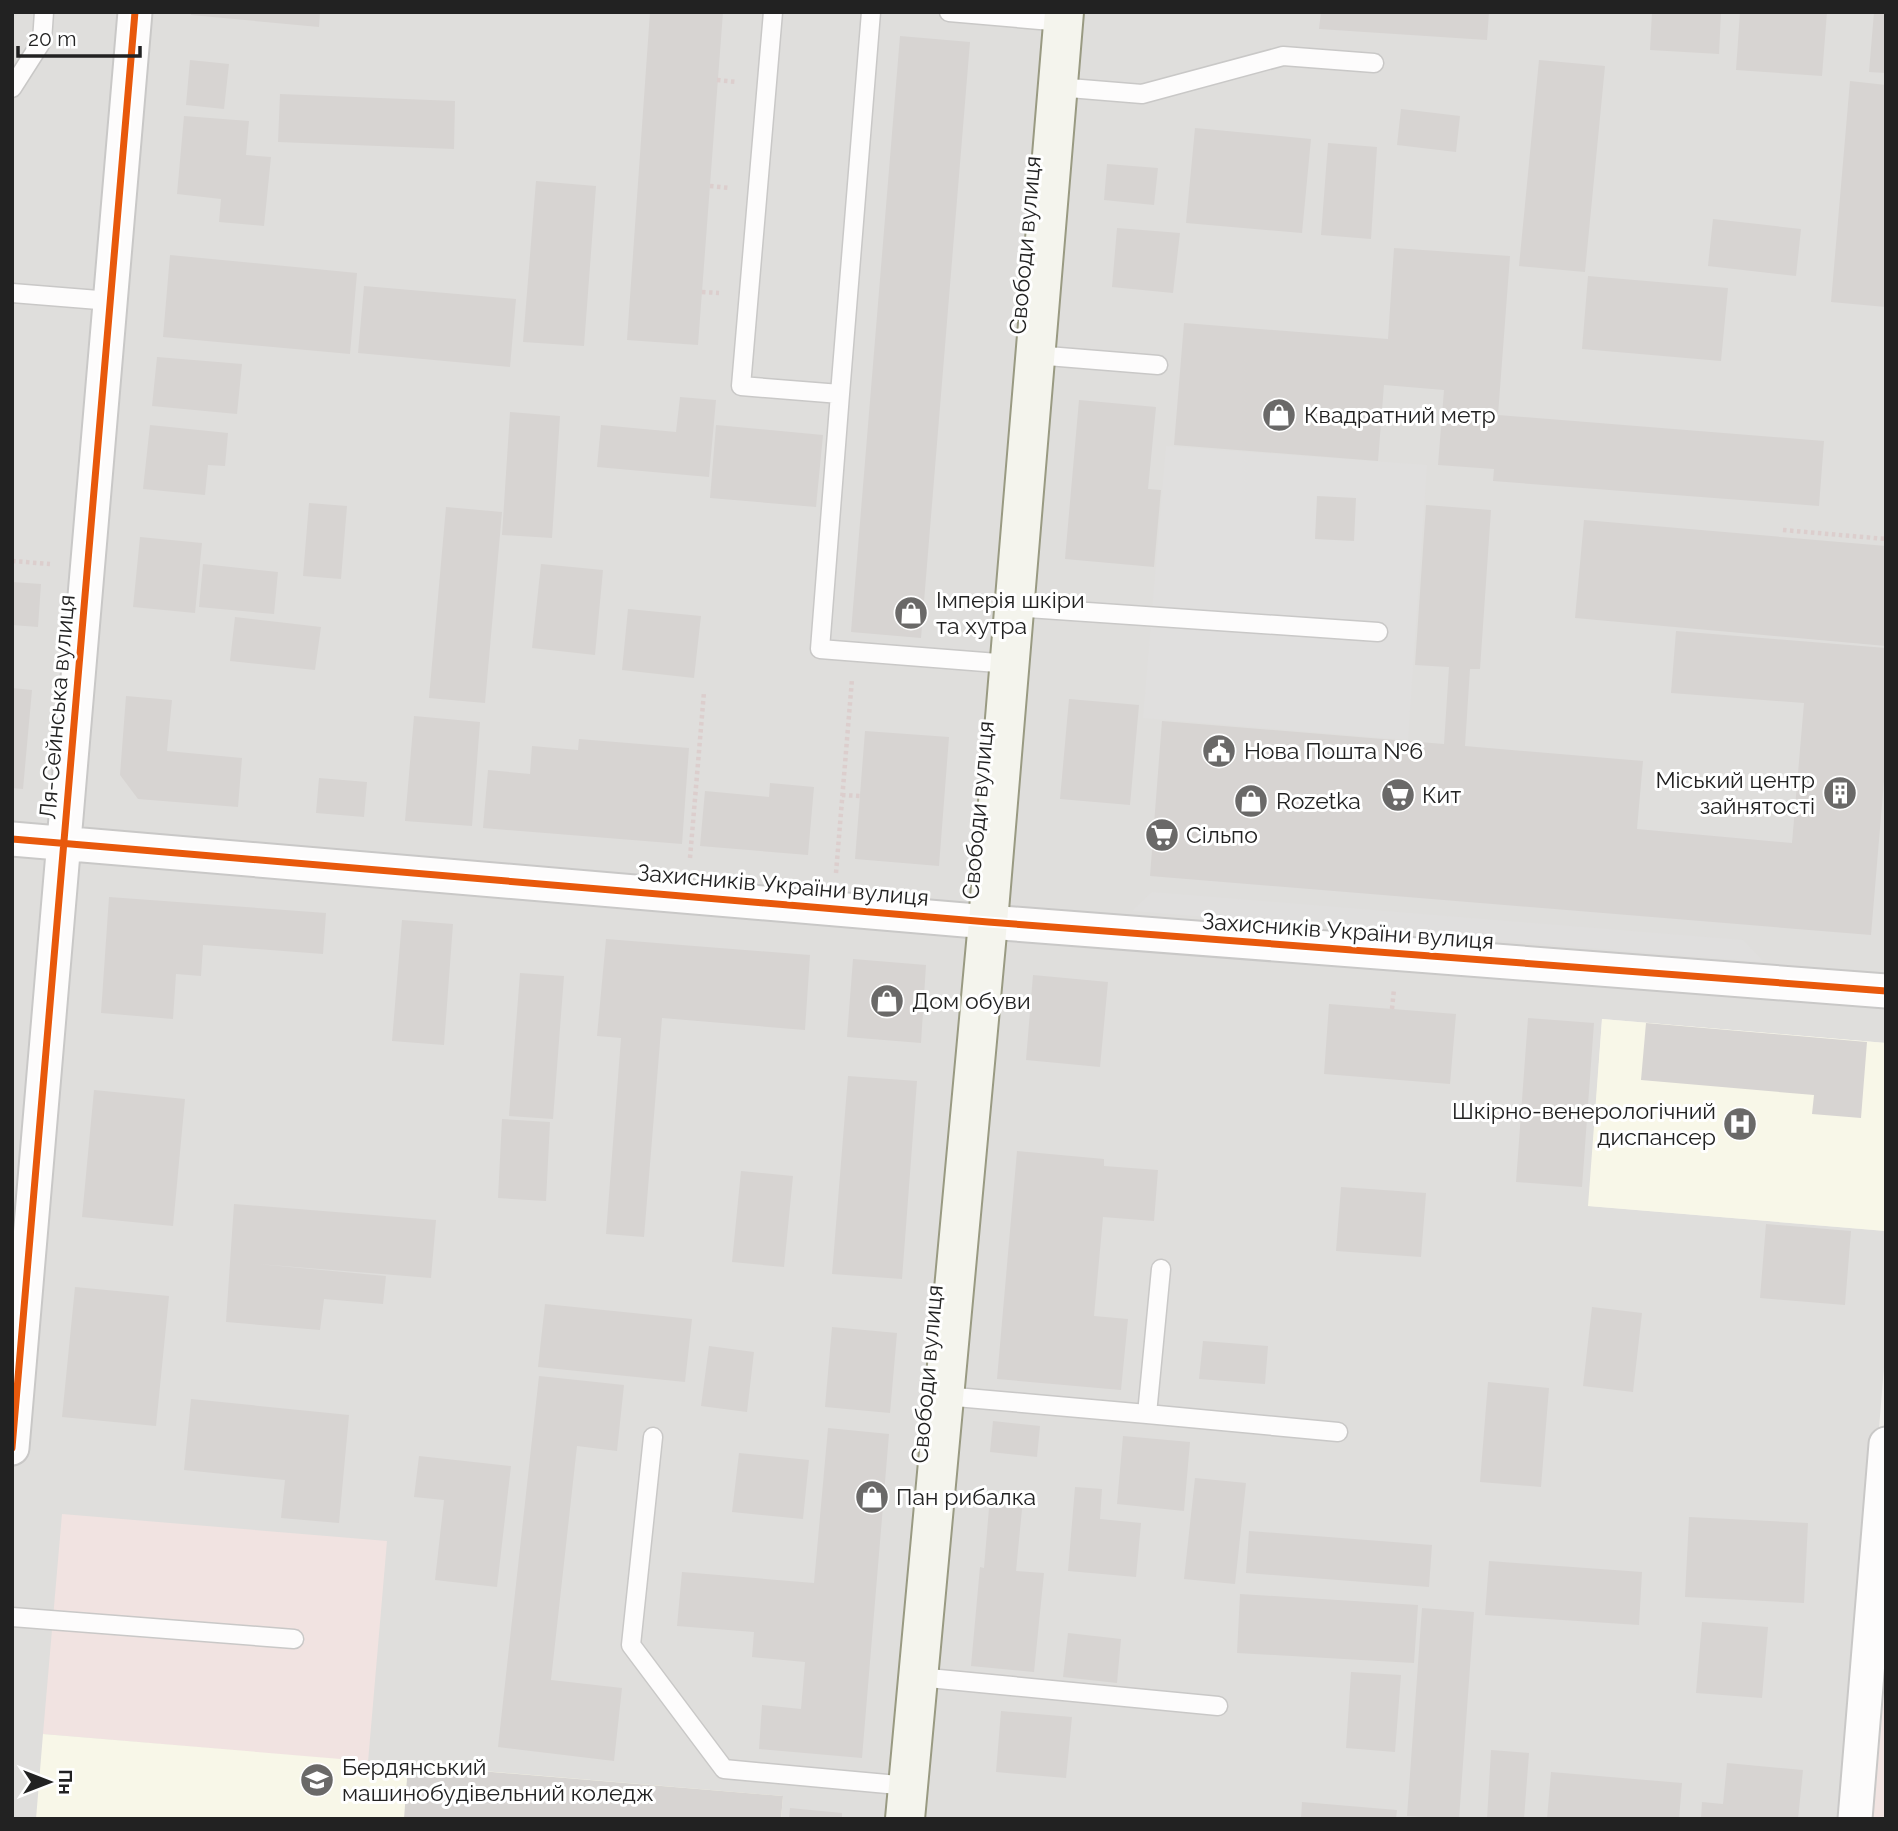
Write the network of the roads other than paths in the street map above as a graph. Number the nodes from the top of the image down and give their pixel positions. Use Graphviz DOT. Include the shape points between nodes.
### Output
graph roads {
  1 [pos="44,12"];
  2 [pos="135,12"];
  3 [pos="773,12"];
  4 [pos="871,12"];
  5 [pos="949,12"];
  6 [pos="1063,17"];
  7 [pos="1374,63"];
  8 [pos="12,88"];
  9 [pos="1057,88"];
  10 [pos="12,293"];
  11 [pos="111,301"];
  12 [pos="1035,355"];
  13 [pos="1158,365"];
  14 [pos="840,394"];
  15 [pos="1014,607"];
  16 [pos="1378,632"];
  17 [pos="1010,664"];
  18 [pos="12,839"];
  19 [pos="64,844"];
  20 [pos="988,922"];
  21 [pos="1886,992"];
  22 [pos="1161,1269"];
  23 [pos="944,1396"];
  24 [pos="1147,1414"];
  25 [pos="1338,1432"];
  26 [pos="653,1437"];
  27 [pos="1886,1444"];
  28 [pos="12,1448"];
  29 [pos="1882,1533"];
  30 [pos="12,1617"];
  31 [pos="294,1639"];
  32 [pos="918,1677"];
  33 [pos="1218,1706"];
  34 [pos="907,1803"];
  35 [pos="1855,1819"];
  1 -- 8 [label="lane" via="42,41"];
  2 -- 11 [label="street, Ля-Сейнська вулиця"];
  3 -- 14 [label="lane" via="741,386"];
  4 -- 14 [label="lane"];
  5 -- 6 [label="lane"];
  6 -- 9 [label="main road, Свободи вулиця"];
  7 -- 9 [label="lane" via="1283,56 1142,94"];
  9 -- 12 [label="main road, Свободи вулиця"];
  10 -- 11 [label="lane"];
  11 -- 19 [label="street, Ля-Сейнська вулиця"];
  12 -- 13 [label="lane"];
  12 -- 15 [label="main road, Свободи вулиця"];
  14 -- 17 [label="lane" via="820,649"];
  15 -- 16 [label="lane"];
  15 -- 17 [label="main road, Свободи вулиця"];
  17 -- 20 [label="main road, Свободи вулиця"];
  18 -- 19 [label="street, Захисників України вулиця"];
  19 -- 20 [label="street, Захисників України вулиця"];
  19 -- 28 [label="street, Ля-Сейнська вулиця"];
  20 -- 21 [label="street, Захисників України вулиця"];
  20 -- 23 [label="main road, Свободи вулиця"];
  22 -- 24 [label="lane"];
  23 -- 24 [label="lane"];
  23 -- 32 [label="main road, Свободи вулиця"];
  24 -- 25 [label="lane"];
  26 -- 34 [label="lane" via="631,1645 724,1769"];
  27 -- 29 [label="street"];
  29 -- 35 [label="street"];
  30 -- 31 [label="lane"];
  32 -- 33 [label="lane"];
  32 -- 34 [label="main road, Свободи вулиця"];
}
